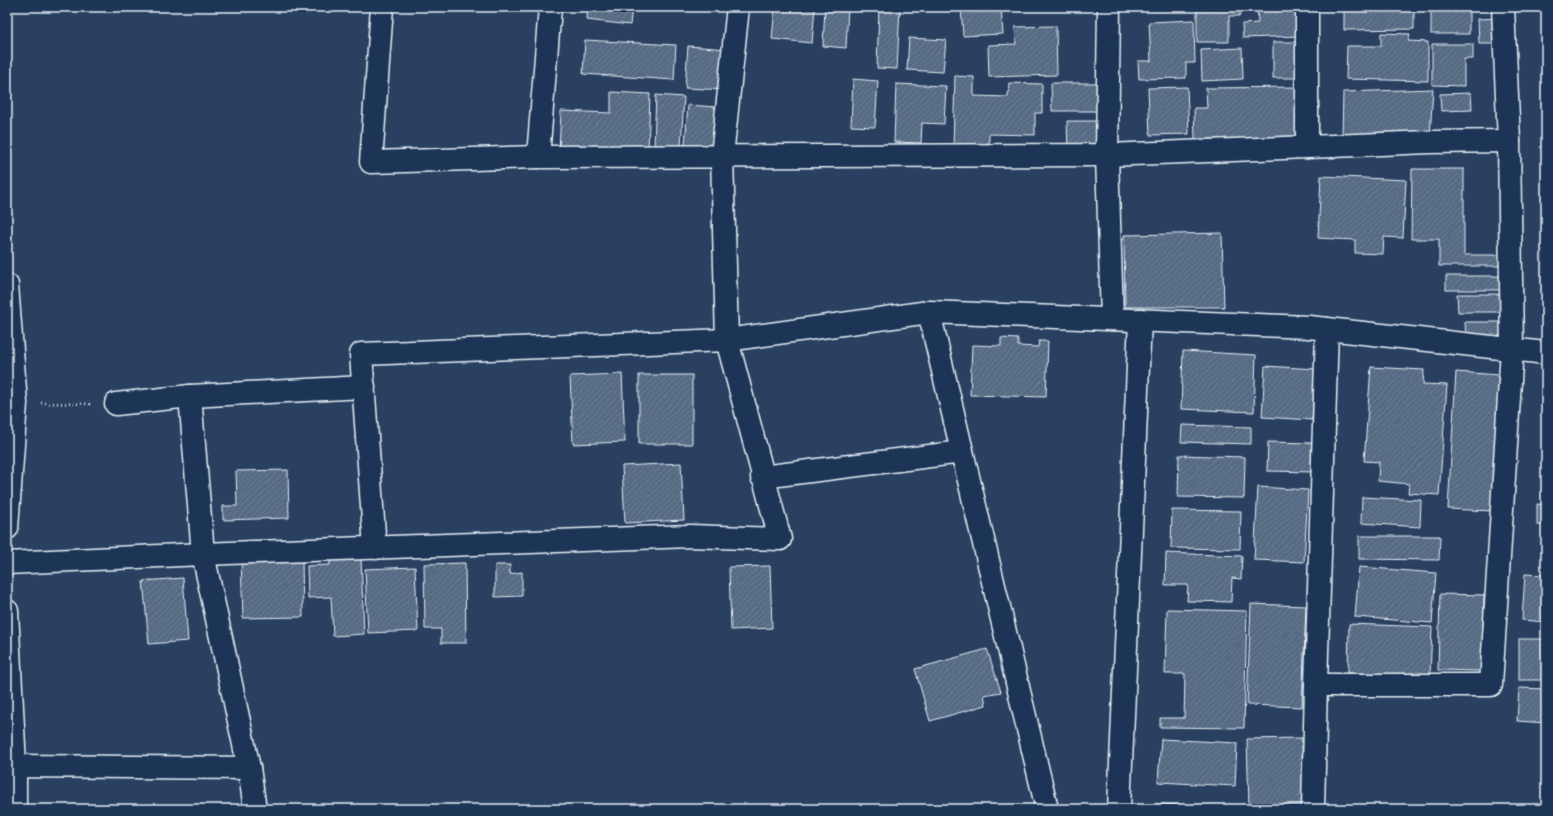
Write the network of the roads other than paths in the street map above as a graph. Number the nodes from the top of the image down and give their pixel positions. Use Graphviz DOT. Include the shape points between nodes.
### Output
graph roads {
  1 [pos="382,7"];
  2 [pos="550,7"];
  3 [pos="738,7"];
  4 [pos="1109,7"];
  5 [pos="1307,7"];
  6 [pos="1503,7"];
  7 [pos="1509,141"];
  8 [pos="1307,147"];
  9 [pos="1107,155"];
  10 [pos="538,156"];
  11 [pos="722,156"];
  12 [pos="7,285"];
  13 [pos="929,312"];
  14 [pos="1112,319"];
  15 [pos="1140,320"];
  16 [pos="1327,328"];
  17 [pos="727,340"];
  18 [pos="1512,349"];
  19 [pos="1546,353"];
  20 [pos="364,387"];
  21 [pos="190,396"];
  22 [pos="116,404"];
  23 [pos="962,452"];
  24 [pos="762,477"];
  25 [pos="7,528"];
  26 [pos="375,548"];
  27 [pos="203,554"];
  28 [pos="7,563"];
  29 [pos="7,612"];
  30 [pos="1316,685"];
  31 [pos="15,766"];
  32 [pos="249,768"];
  33 [pos="14,809"];
  34 [pos="255,809"];
  35 [pos="1047,809"];
  36 [pos="1119,809"];
  37 [pos="1313,809"];
  1 -- 10 [label="street" via="371,162"];
  2 -- 10 [label="street"];
  3 -- 11 [label="street"];
  4 -- 9 [label="street"];
  5 -- 8 [label="street"];
  6 -- 7 [label="street"];
  7 -- 8 [label="street"];
  7 -- 18 [label="street"];
  8 -- 9 [label="street"];
  9 -- 11 [label="street"];
  9 -- 14 [label="street"];
  10 -- 11 [label="street"];
  11 -- 17 [label="street"];
  12 -- 25 [label="street" via="16,403"];
  13 -- 14 [label="street"];
  13 -- 17 [label="street"];
  13 -- 23 [label="street"];
  14 -- 15 [label="street"];
  15 -- 16 [label="street"];
  15 -- 36 [label="street"];
  16 -- 18 [label="street"];
  16 -- 30 [label="street"];
  17 -- 20 [label="street" via="362,354"];
  17 -- 24 [label="street"];
  18 -- 19 [label="street"];
  18 -- 30 [label="street" via="1492,685"];
  20 -- 21 [label="street"];
  20 -- 26 [label="street"];
  21 -- 22 [label="street"];
  21 -- 27 [label="street"];
  23 -- 24 [label="street"];
  23 -- 35 [label="street"];
  24 -- 26 [label="street" via="780,539 690,536"];
  26 -- 27 [label="street"];
  27 -- 28 [label="street"];
  27 -- 32 [label="street"];
  29 -- 31 [label="street"];
  30 -- 37 [label="street"];
  31 -- 32 [label="street"];
  31 -- 33 [label="street"];
  32 -- 34 [label="street"];
}
